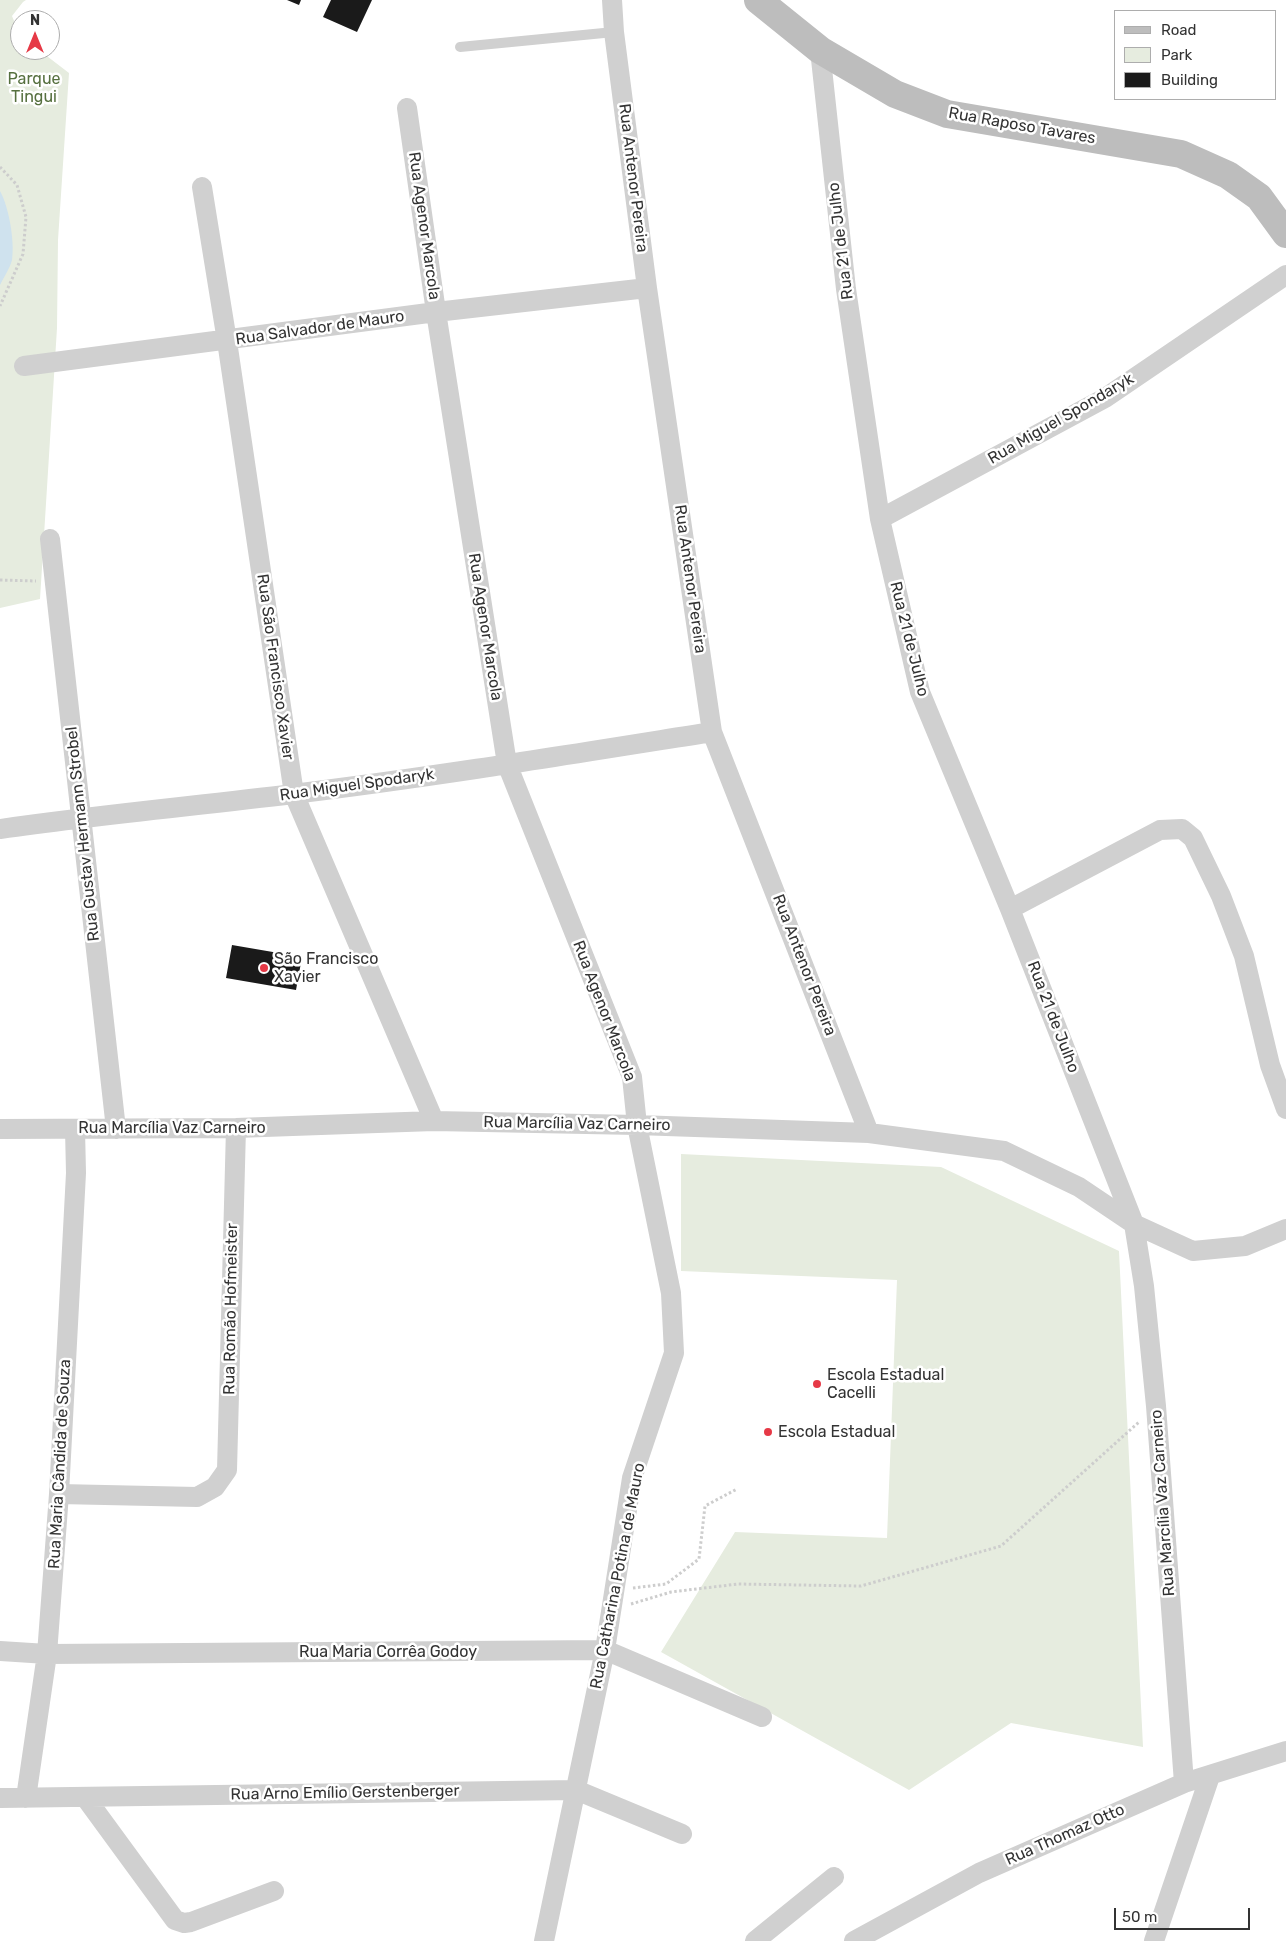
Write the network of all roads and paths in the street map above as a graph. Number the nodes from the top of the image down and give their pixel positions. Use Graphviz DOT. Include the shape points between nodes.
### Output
graph roads {
  1 [pos="612,0"];
  2 [pos="758,0"];
  3 [pos="614,32"];
  4 [pos="460,47"];
  5 [pos="820,50"];
  6 [pos="407,108"];
  7 [pos="0,167"];
  8 [pos="202,187"];
  9 [pos="1286,234"];
  10 [pos="1286,275"];
  11 [pos="647,288"];
  12 [pos="0,306"];
  13 [pos="436,312"];
  14 [pos="227,341"];
  15 [pos="24,366"];
  16 [pos="880,519"];
  17 [pos="50,539"];
  18 [pos="0,580"];
  19 [pos="54,581"];
  20 [pos="712,732"];
  21 [pos="507,764"];
  22 [pos="294,794"];
  23 [pos="82,818"];
  24 [pos="0,829"];
  25 [pos="1010,909"];
  26 [pos="1286,1109"];
  27 [pos="434,1121"];
  28 [pos="637,1125"];
  29 [pos="236,1128"];
  30 [pos="0,1129"];
  31 [pos="75,1129"];
  32 [pos="116,1129"];
  33 [pos="869,1133"];
  34 [pos="1134,1224"];
  35 [pos="1286,1229"];
  36 [pos="1156,1406"];
  37 [pos="737,1489"];
  38 [pos="59,1494"];
  39 [pos="614,1590"];
  40 [pos="629,1605"];
  41 [pos="605,1650"];
  42 [pos="0,1651"];
  43 [pos="47,1654"];
  44 [pos="762,1717"];
  45 [pos="1286,1751"];
  46 [pos="1210,1776"];
  47 [pos="1184,1783"];
  48 [pos="576,1790"];
  49 [pos="85,1797"];
  50 [pos="0,1798"];
  51 [pos="26,1798"];
  52 [pos="682,1834"];
  53 [pos="834,1877"];
  54 [pos="274,1891"];
  55 [pos="1156,1935"];
  56 [pos="544,1941"];
  57 [pos="755,1941"];
  58 [pos="854,1941"];
  1 -- 3 [label="street, Rua Antenor Pereira"];
  2 -- 5 [label="main road, Rua Raposo Tavares"];
  3 -- 4 [label="lane"];
  3 -- 11 [label="street, Rua Antenor Pereira"];
  5 -- 9 [label="main road, Rua Raposo Tavares" via="895,94 947,114 1181,154 1228,175 1259,197"];
  5 -- 16 [label="street, Rua 21 de Julho" via="846,290"];
  6 -- 13 [label="street, Rua Agenor Marcola"];
  7 -- 12 [label="path" via="17,185 26,217 23,254"];
  8 -- 14 [label="street, Rua São Francisco Xavier"];
  10 -- 16 [label="street, Rua Miguel Spondaryk" via="1105,398"];
  11 -- 13 [label="street, Rua Salvador de Mauro"];
  11 -- 20 [label="street, Rua Antenor Pereira"];
  13 -- 14 [label="street, Rua Salvador de Mauro"];
  13 -- 21 [label="street, Rua Agenor Marcola"];
  14 -- 15 [label="street, Rua Salvador de Mauro"];
  14 -- 22 [label="street, Rua São Francisco Xavier"];
  16 -- 25 [label="street, Rua 21 de Julho" via="920,692"];
  17 -- 19 [label="street, Rua Gustav Hermann Strobel"];
  18 -- 19 [label="path"];
  19 -- 23 [label="street, Rua Gustav Hermann Strobel"];
  20 -- 21 [label="street, Rua Miguel Spodaryk"];
  20 -- 33 [label="street, Rua Antenor Pereira"];
  21 -- 22 [label="street, Rua Miguel Spodaryk"];
  21 -- 28 [label="street, Rua Agenor Marcola" via="632,1077"];
  22 -- 23 [label="street, Rua Miguel Spodaryk"];
  22 -- 27 [label="street, Rua São Francisco Xavier"];
  23 -- 24 [label="street, Rua Miguel Spodaryk"];
  23 -- 32 [label="street, Rua Gustav Hermann Strobel"];
  25 -- 26 [label="street" via="1160,830 1182,829 1194,838 1244,956 1270,1065"];
  25 -- 34 [label="street, Rua 21 de Julho"];
  27 -- 28 [label="street, Rua Marcília Vaz Carneiro"];
  27 -- 29 [label="street, Rua Marcília Vaz Carneiro"];
  28 -- 33 [label="street, Rua Marcília Vaz Carneiro"];
  28 -- 39 [label="street, Rua Catharina Potina de Mauro" via="671,1293 674,1353 632,1478"];
  29 -- 32 [label="street, Rua Marcília Vaz Carneiro"];
  29 -- 38 [label="street, Rua Romão Hofmeister" via="227,1470 215,1487 197,1497"];
  30 -- 31 [label="street, Rua Marcília Vaz Carneiro"];
  31 -- 32 [label="street, Rua Marcília Vaz Carneiro"];
  31 -- 38 [label="street, Rua Maria Cândida de Souza" via="76,1173"];
  33 -- 34 [label="street, Rua Marcília Vaz Carneiro" via="1004,1151 1079,1187"];
  34 -- 35 [label="street, Rua Marcília Vaz Carneiro" via="1193,1252 1245,1246"];
  34 -- 36 [label="street, Rua Marcília Vaz Carneiro"];
  36 -- 40 [label="path" via="1001,1546 861,1586 738,1584 672,1592"];
  36 -- 47 [label="street, Rua Marcília Vaz Carneiro"];
  37 -- 39 [label="path" via="704,1506 699,1559 666,1584"];
  38 -- 43 [label="street, Rua Maria Cândida de Souza"];
  39 -- 41 [label="street, Rua Catharina Potina de Mauro"];
  41 -- 43 [label="street, Rua Maria Corrêa Godoy"];
  41 -- 44 [label="street, Rua Maria Corrêa Godoy"];
  41 -- 48 [label="street, Rua Catharina Potina de Mauro"];
  42 -- 43 [label="street, Rua Maria Corrêa Godoy"];
  43 -- 51 [label="street, Rua Maria Cândida de Souza"];
  45 -- 46 [label="street, Rua Thomaz Otto"];
  46 -- 47 [label="street, Rua Thomaz Otto"];
  46 -- 55 [label="street"];
  47 -- 58 [label="street, Rua Thomaz Otto" via="979,1873"];
  48 -- 49 [label="street, Rua Arno Emílio Gerstenberger"];
  48 -- 52 [label="street, Rua Arno Emílio Gerstenberger"];
  48 -- 56 [label="street, Rua Catharina Potina de Mauro"];
  49 -- 51 [label="street, Rua Arno Emílio Gerstenberger"];
  49 -- 54 [label="street" via="175,1920 191,1922"];
  50 -- 51 [label="street, Rua Arno Emílio Gerstenberger"];
  53 -- 57 [label="street"];
}
